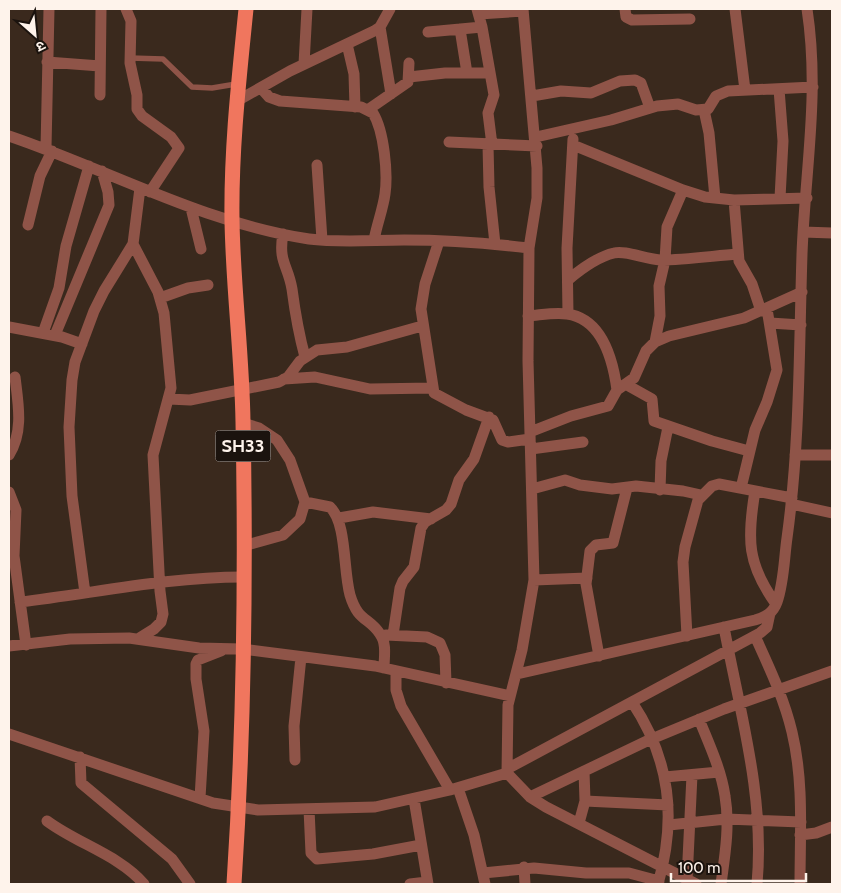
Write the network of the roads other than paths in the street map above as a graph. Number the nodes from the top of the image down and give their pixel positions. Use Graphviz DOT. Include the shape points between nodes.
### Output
graph roads {
  1 [pos="49,9"];
  2 [pos="101,9"];
  3 [pos="126,9"];
  4 [pos="246,9"];
  5 [pos="307,9"];
  6 [pos="390,9"];
  7 [pos="625,9"];
  8 [pos="735,9"];
  9 [pos="807,9"];
  10 [pos="523,10"];
  11 [pos="478,12"];
  12 [pos="690,20"];
  13 [pos="380,27"];
  14 [pos="482,27"];
  15 [pos="460,29"];
  16 [pos="428,32"];
  17 [pos="347,44"];
  18 [pos="130,58"];
  19 [pos="47,62"];
  20 [pos="304,64"];
  21 [pos="409,64"];
  22 [pos="100,66"];
  23 [pos="467,73"];
  24 [pos="490,73"];
  25 [pos="409,77"];
  26 [pos="239,84"];
  27 [pos="813,87"];
  28 [pos="261,88"];
  29 [pos="779,89"];
  30 [pos="745,90"];
  31 [pos="391,94"];
  32 [pos="100,95"];
  33 [pos="532,96"];
  34 [pos="237,101"];
  35 [pos="355,107"];
  36 [pos="650,108"];
  37 [pos="369,109"];
  38 [pos="704,110"];
  39 [pos="574,129"];
  40 [pos="9,136"];
  41 [pos="536,141"];
  42 [pos="449,142"];
  43 [pos="490,145"];
  44 [pos="573,145"];
  45 [pos="49,150"];
  46 [pos="317,165"];
  47 [pos="89,166"];
  48 [pos="102,171"];
  49 [pos="145,190"];
  50 [pos="682,190"];
  51 [pos="715,198"];
  52 [pos="780,198"];
  53 [pos="806,198"];
  54 [pos="734,200"];
  55 [pos="191,208"];
  56 [pos="232,222"];
  57 [pos="28,225"];
  58 [pos="803,232"];
  59 [pos="832,233"];
  60 [pos="283,234"];
  61 [pos="322,240"];
  62 [pos="374,240"];
  63 [pos="439,241"];
  64 [pos="134,244"];
  65 [pos="496,244"];
  66 [pos="529,248"];
  67 [pos="200,249"];
  68 [pos="737,254"];
  69 [pos="665,260"];
  70 [pos="568,280"];
  71 [pos="208,285"];
  72 [pos="802,292"];
  73 [pos="160,298"];
  74 [pos="764,310"];
  75 [pos="568,314"];
  76 [pos="528,316"];
  77 [pos="770,323"];
  78 [pos="801,325"];
  79 [pos="422,326"];
  80 [pos="9,327"];
  81 [pos="49,334"];
  82 [pos="655,342"];
  83 [pos="82,344"];
  84 [pos="305,357"];
  85 [pos="15,377"];
  86 [pos="284,379"];
  87 [pos="622,387"];
  88 [pos="242,388"];
  89 [pos="432,388"];
  90 [pos="169,398"];
  91 [pos="489,418"];
  92 [pos="243,423"];
  93 [pos="668,427"];
  94 [pos="530,440"];
  95 [pos="584,442"];
  96 [pos="749,451"];
  97 [pos="9,454"];
  98 [pos="795,454"];
  99 [pos="832,455"];
  100 [pos="627,488"];
  101 [pos="741,488"];
  102 [pos="532,489"];
  103 [pos="660,490"];
  104 [pos="755,491"];
  105 [pos="9,492"];
  106 [pos="701,495"];
  107 [pos="792,501"];
  108 [pos="305,502"];
  109 [pos="832,513"];
  110 [pos="339,518"];
  111 [pos="431,519"];
  112 [pos="243,546"];
  113 [pos="243,577"];
  114 [pos="587,578"];
  115 [pos="534,580"];
  116 [pos="159,581"];
  117 [pos="85,593"];
  118 [pos="20,602"];
  119 [pos="773,609"];
  120 [pos="724,627"];
  121 [pos="381,634"];
  122 [pos="393,634"];
  123 [pos="687,636"];
  124 [pos="755,636"];
  125 [pos="138,639"];
  126 [pos="26,645"];
  127 [pos="9,646"];
  128 [pos="235,649"];
  129 [pos="728,650"];
  130 [pos="599,656"];
  131 [pos="301,657"];
  132 [pos="384,668"];
  133 [pos="832,671"];
  134 [pos="396,672"];
  135 [pos="517,674"];
  136 [pos="446,683"];
  137 [pos="778,689"];
  138 [pos="510,696"];
  139 [pos="632,702"];
  140 [pos="740,703"];
  141 [pos="699,719"];
  142 [pos="9,734"];
  143 [pos="652,738"];
  144 [pos="80,757"];
  145 [pos="295,760"];
  146 [pos="507,771"];
  147 [pos="584,771"];
  148 [pos="719,772"];
  149 [pos="692,774"];
  150 [pos="665,777"];
  151 [pos="454,789"];
  152 [pos="530,796"];
  153 [pos="200,798"];
  154 [pos="414,799"];
  155 [pos="585,801"];
  156 [pos="668,805"];
  157 [pos="239,808"];
  158 [pos="309,809"];
  159 [pos="726,819"];
  160 [pos="758,820"];
  161 [pos="47,821"];
  162 [pos="800,822"];
  163 [pos="579,823"];
  164 [pos="690,823"];
  165 [pos="669,825"];
  166 [pos="832,827"];
  167 [pos="800,835"];
  168 [pos="421,845"];
  169 [pos="663,867"];
  170 [pos="524,868"];
  171 [pos="586,878"];
  172 [pos="484,879"];
  173 [pos="186,882"];
  174 [pos="691,882"];
  175 [pos="427,883"];
  176 [pos="659,883"];
  177 [pos="144,884"];
  178 [pos="234,884"];
  179 [pos="410,884"];
  180 [pos="524,884"];
  181 [pos="721,884"];
  182 [pos="757,884"];
  183 [pos="800,884"];
  1 -- 19 [label="street"];
  2 -- 22 [label="street"];
  3 -- 18 [label="street" via="131,21"];
  4 -- 26 [label="main road, SH33"];
  5 -- 20 [label="street"];
  6 -- 13 [label="street"];
  7 -- 12 [label="street" via="626,16 632,20"];
  8 -- 30 [label="street"];
  9 -- 27 [label="street"];
  10 -- 11 [label="street"];
  10 -- 33 [label="street"];
  11 -- 14 [label="street"];
  13 -- 17 [label="street"];
  13 -- 31 [label="street"];
  14 -- 15 [label="street"];
  14 -- 24 [label="street"];
  15 -- 16 [label="street"];
  15 -- 23 [label="street"];
  17 -- 20 [label="street"];
  17 -- 35 [label="street" via="354,74"];
  18 -- 26 [label="lane" via="163,59 192,87"];
  18 -- 49 [label="street" via="138,112 171,137 179,148"];
  19 -- 22 [label="street"];
  19 -- 45 [label="street"];
  20 -- 28 [label="street"];
  21 -- 25 [label="street"];
  22 -- 32 [label="street"];
  23 -- 24 [label="street"];
  23 -- 25 [label="street" via="445,72"];
  24 -- 43 [label="street" via="494,99 488,113"];
  25 -- 31 [label="street" via="408,82"];
  26 -- 34 [label="main road, SH33"];
  27 -- 29 [label="street"];
  27 -- 53 [label="street"];
  28 -- 34 [label="street"];
  28 -- 35 [label="street" via="269,97 280,101"];
  29 -- 30 [label="street"];
  29 -- 52 [label="street" via="784,141"];
  30 -- 38 [label="street" via="721,93"];
  31 -- 37 [label="street"];
  33 -- 36 [label="street" via="561,91 591,93 610,84 635,80 641,83"];
  33 -- 41 [label="street"];
  34 -- 56 [label="main road, SH33" via="232,161"];
  35 -- 37 [label="street"];
  36 -- 38 [label="street" via="678,104"];
  36 -- 39 [label="street"];
  37 -- 62 [label="street" via="376,118 382,138 386,174 385,196"];
  38 -- 51 [label="street"];
  39 -- 41 [label="street"];
  39 -- 44 [label="street"];
  40 -- 45 [label="street"];
  41 -- 43 [label="street"];
  41 -- 66 [label="street" via="536,198"];
  42 -- 43 [label="street"];
  43 -- 65 [label="street" via="489,187"];
  44 -- 50 [label="street"];
  44 -- 70 [label="street"];
  45 -- 47 [label="street"];
  45 -- 57 [label="street"];
  46 -- 61 [label="street"];
  47 -- 48 [label="street"];
  47 -- 81 [label="street" via="66,246"];
  48 -- 49 [label="street"];
  48 -- 81 [label="street" via="109,205"];
  49 -- 55 [label="street"];
  49 -- 64 [label="street"];
  50 -- 51 [label="street"];
  50 -- 69 [label="street" via="667,227"];
  51 -- 54 [label="street"];
  52 -- 53 [label="street"];
  52 -- 54 [label="street"];
  53 -- 58 [label="street"];
  54 -- 68 [label="street"];
  55 -- 56 [label="street"];
  55 -- 67 [label="street"];
  56 -- 60 [label="street"];
  56 -- 88 [label="main road, SH33"];
  58 -- 59 [label="street"];
  58 -- 72 [label="street"];
  60 -- 61 [label="street"];
  60 -- 84 [label="street" via="280,250 290,281"];
  61 -- 62 [label="street"];
  62 -- 63 [label="street"];
  63 -- 65 [label="street"];
  63 -- 79 [label="street" via="422,297"];
  64 -- 73 [label="street"];
  64 -- 83 [label="street" via="104,291"];
  65 -- 66 [label="street"];
  66 -- 76 [label="street"];
  68 -- 69 [label="street"];
  68 -- 74 [label="street" via="740,266"];
  69 -- 70 [label="street" via="615,252"];
  69 -- 82 [label="street" via="659,286 660,316"];
  70 -- 75 [label="street"];
  71 -- 73 [label="street"];
  72 -- 74 [label="street"];
  72 -- 78 [label="street"];
  73 -- 90 [label="street" via="170,378"];
  74 -- 77 [label="street"];
  74 -- 82 [label="street"];
  75 -- 76 [label="street"];
  75 -- 87 [label="street" via="582,319 600,337 612,357"];
  76 -- 94 [label="street"];
  77 -- 78 [label="street"];
  77 -- 96 [label="street" via="777,370"];
  78 -- 98 [label="street"];
  79 -- 84 [label="street" via="347,347 317,350"];
  79 -- 89 [label="street"];
  80 -- 81 [label="street"];
  81 -- 83 [label="street"];
  82 -- 87 [label="street" via="646,351 634,378"];
  83 -- 117 [label="street" via="72,380 69,427 72,496"];
  84 -- 86 [label="street"];
  85 -- 97 [label="street" via="19,426 15,445"];
  86 -- 88 [label="street"];
  86 -- 89 [label="street" via="315,377 370,389"];
  87 -- 93 [label="street" via="652,399 654,421"];
  87 -- 94 [label="street" via="608,406 571,416"];
  88 -- 90 [label="street" via="190,400"];
  88 -- 92 [label="main road, SH33"];
  89 -- 91 [label="street" via="445,400"];
  90 -- 116 [label="street" via="153,455"];
  91 -- 94 [label="street" via="496,424 502,440"];
  91 -- 111 [label="street" via="474,459 459,480 451,504"];
  92 -- 108 [label="street" via="259,428 277,440 290,460"];
  92 -- 112 [label="main road, SH33"];
  93 -- 96 [label="street"];
  93 -- 103 [label="street" via="661,462"];
  94 -- 95 [label="street"];
  94 -- 102 [label="street"];
  96 -- 101 [label="street"];
  98 -- 99 [label="street"];
  98 -- 107 [label="street"];
  100 -- 102 [label="street" via="586,486 565,480"];
  100 -- 103 [label="street" via="636,486"];
  100 -- 114 [label="street" via="613,543 592,548"];
  101 -- 104 [label="street"];
  101 -- 106 [label="street" via="715,485"];
  102 -- 115 [label="street"];
  103 -- 106 [label="street"];
  104 -- 107 [label="street"];
  104 -- 119 [label="street" via="750,552"];
  105 -- 118 [label="street" via="16,510 14,556"];
  106 -- 123 [label="street" via="683,554"];
  107 -- 109 [label="street"];
  107 -- 119 [label="street" via="782,575"];
  108 -- 110 [label="street" via="330,507"];
  108 -- 112 [label="street" via="300,519 283,535"];
  110 -- 111 [label="street" via="373,512"];
  110 -- 121 [label="street" via="353,604 360,617"];
  111 -- 122 [label="street" via="421,528 414,567 400,588"];
  112 -- 113 [label="main road, SH33"];
  113 -- 116 [label="street"];
  113 -- 128 [label="main road, SH33"];
  114 -- 115 [label="street"];
  114 -- 130 [label="street"];
  115 -- 135 [label="street"];
  116 -- 117 [label="street"];
  116 -- 125 [label="street" via="163,607 161,622"];
  117 -- 118 [label="street"];
  118 -- 126 [label="street"];
  119 -- 120 [label="street" via="763,618"];
  119 -- 124 [label="street" via="767,627"];
  120 -- 123 [label="street"];
  120 -- 129 [label="street"];
  121 -- 122 [label="street"];
  121 -- 132 [label="street"];
  122 -- 136 [label="street" via="440,643 445,656"];
  123 -- 130 [label="street"];
  124 -- 129 [label="street"];
  124 -- 137 [label="street"];
  125 -- 126 [label="street" via="80,639"];
  125 -- 128 [label="street" via="188,647"];
  126 -- 127 [label="street"];
  128 -- 131 [label="street"];
  128 -- 153 [label="street" via="204,658 196,664 204,731"];
  128 -- 157 [label="main road, SH33" via="243,723"];
  129 -- 139 [label="street"];
  129 -- 140 [label="street"];
  130 -- 135 [label="street"];
  131 -- 132 [label="street"];
  131 -- 145 [label="street" via="294,726"];
  132 -- 134 [label="street"];
  133 -- 137 [label="street"];
  134 -- 136 [label="street"];
  134 -- 151 [label="street" via="396,690 401,706"];
  135 -- 138 [label="street"];
  136 -- 138 [label="street"];
  137 -- 140 [label="street"];
  137 -- 162 [label="street" via="796,754"];
  138 -- 146 [label="street" via="506,720"];
  139 -- 143 [label="street"];
  139 -- 146 [label="street"];
  140 -- 141 [label="street"];
  140 -- 160 [label="street"];
  141 -- 143 [label="street"];
  141 -- 148 [label="street"];
  142 -- 144 [label="street"];
  143 -- 147 [label="street"];
  143 -- 150 [label="street"];
  144 -- 153 [label="street"];
  144 -- 173 [label="street" via="81,783 172,859"];
  146 -- 151 [label="street"];
  146 -- 152 [label="street"];
  147 -- 152 [label="street"];
  147 -- 155 [label="street"];
  148 -- 149 [label="street"];
  148 -- 159 [label="street" via="725,794"];
  149 -- 150 [label="street"];
  149 -- 164 [label="street"];
  150 -- 156 [label="street"];
  151 -- 154 [label="street"];
  151 -- 172 [label="street" via="474,835"];
  152 -- 163 [label="street"];
  153 -- 157 [label="street"];
  154 -- 158 [label="street" via="376,807"];
  154 -- 168 [label="street"];
  155 -- 156 [label="street"];
  155 -- 163 [label="street"];
  156 -- 165 [label="street"];
  157 -- 158 [label="street"];
  157 -- 178 [label="main road, SH33"];
  158 -- 168 [label="street" via="311,853 317,858 373,854"];
  159 -- 160 [label="street"];
  159 -- 164 [label="street"];
  159 -- 181 [label="street"];
  160 -- 162 [label="street"];
  160 -- 182 [label="street"];
  161 -- 177 [label="street" via="66,835 124,866"];
  162 -- 167 [label="street"];
  163 -- 169 [label="street"];
  164 -- 165 [label="street"];
  164 -- 174 [label="street"];
  165 -- 169 [label="street"];
  166 -- 167 [label="street"];
  167 -- 183 [label="street"];
  168 -- 175 [label="street"];
  169 -- 174 [label="street"];
  169 -- 176 [label="street"];
  170 -- 171 [label="street"];
  170 -- 172 [label="street"];
  170 -- 180 [label="street"];
  171 -- 176 [label="street" via="629,873"];
  175 -- 179 [label="street"];
}
